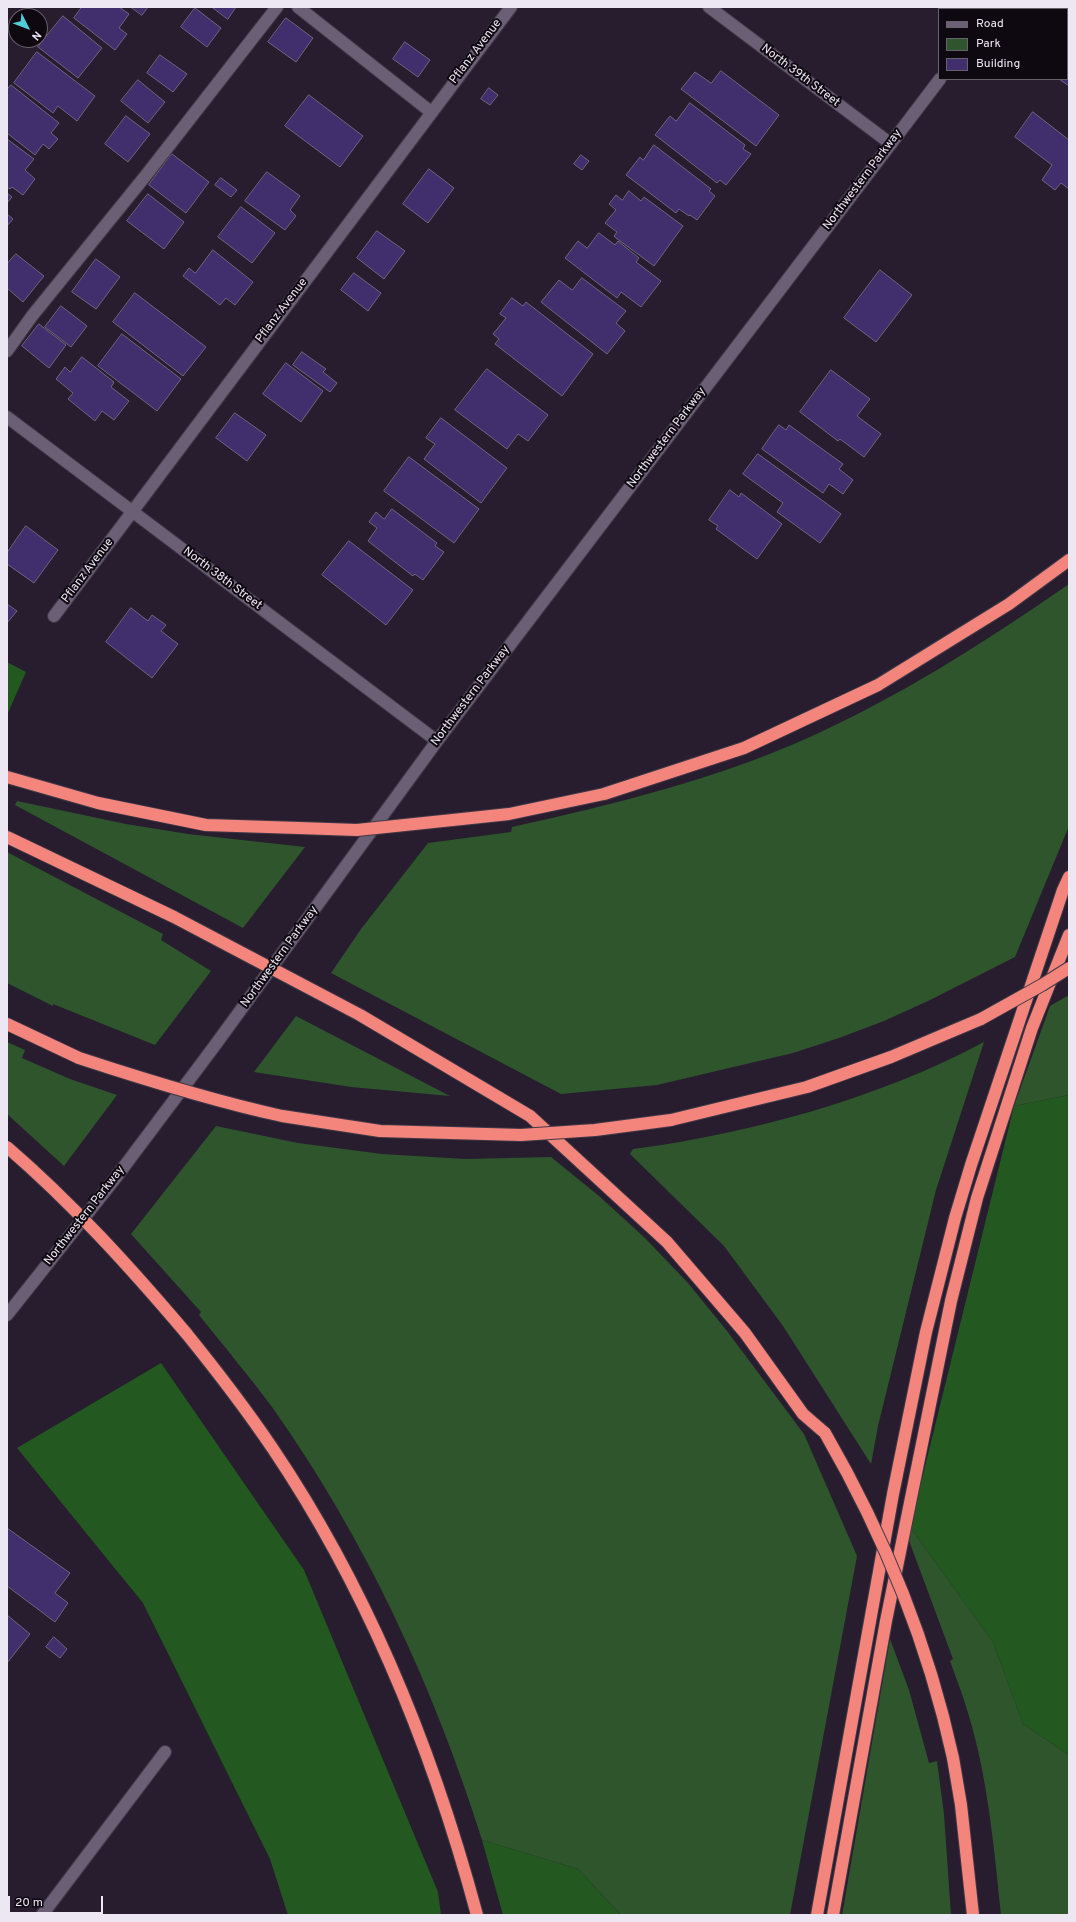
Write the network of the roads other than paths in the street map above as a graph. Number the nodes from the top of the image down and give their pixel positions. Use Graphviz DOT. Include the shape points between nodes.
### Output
graph roads {
  1 [pos="276,7"];
  2 [pos="298,7"];
  3 [pos="511,7"];
  4 [pos="709,7"];
  5 [pos="939,80"];
  6 [pos="431,112"];
  7 [pos="891,144"];
  8 [pos="7,352"];
  9 [pos="7,417"];
  10 [pos="132,511"];
  11 [pos="1069,560"];
  12 [pos="54,616"];
  13 [pos="437,741"];
  14 [pos="7,777"];
  15 [pos="7,837"];
  16 [pos="1069,877"];
  17 [pos="1069,935"];
  18 [pos="1069,968"];
  19 [pos="7,1024"];
  20 [pos="7,1147"];
  21 [pos="7,1315"];
  22 [pos="165,1752"];
  23 [pos="42,1915"];
  24 [pos="477,1915"];
  25 [pos="817,1915"];
  26 [pos="833,1915"];
  27 [pos="973,1915"];
  1 -- 8 [label="street" via="147,174 32,316"];
  2 -- 6 [label="street"];
  3 -- 6 [label="street, Pflanz Avenue"];
  4 -- 7 [label="street, North 39th Street"];
  5 -- 7 [label="street, Northwestern Parkway"];
  6 -- 10 [label="street, Pflanz Avenue"];
  7 -- 13 [label="street, Northwestern Parkway"];
  9 -- 10 [label="street, North 38th Street"];
  10 -- 12 [label="street, Pflanz Avenue"];
  10 -- 13 [label="street, North 38th Street"];
  11 -- 14 [label="highway, bridge" via="1010,604 878,685 744,748 604,794 509,814 357,830 206,825 98,803"];
  13 -- 21 [label="street, Northwestern Parkway" via="204,1060 114,1180"];
  15 -- 27 [label="highway, bridge" via="174,917 360,1015 530,1116 667,1242 745,1333 803,1414 825,1433 862,1500 903,1592 937,1692 961,1805"];
  16 -- 25 [label="highway" via="986,1116 955,1218 926,1332 893,1494"];
  17 -- 26 [label="highway" via="1032,1028 977,1198 951,1301 886,1621"];
  18 -- 19 [label="highway, bridge" via="1042,986 981,1019 891,1057 808,1087 670,1120 596,1130 521,1135 380,1131 282,1116 221,1102 79,1058"];
  20 -- 24 [label="highway, bridge" via="68,1202 119,1255 186,1333 274,1450 361,1602 386,1654 430,1761 449,1816"];
  22 -- 23 [label="street"];
}
